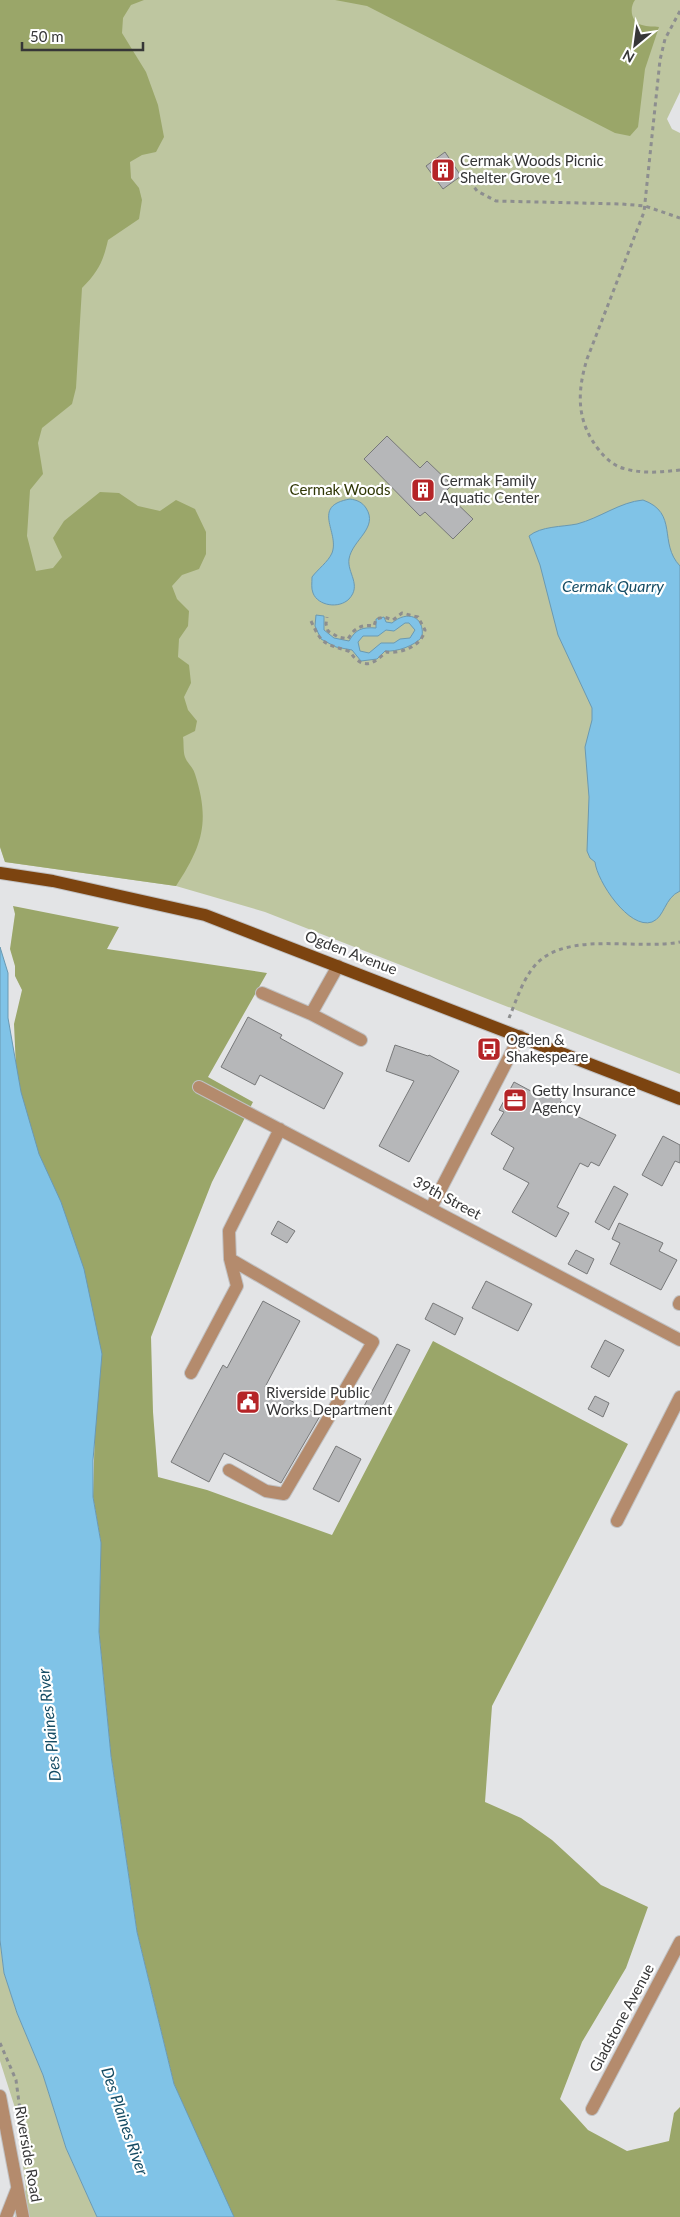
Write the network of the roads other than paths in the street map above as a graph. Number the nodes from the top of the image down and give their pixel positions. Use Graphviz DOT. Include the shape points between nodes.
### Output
graph roads {
  1 [pos="0,872"];
  2 [pos="338,966"];
  3 [pos="262,993"];
  4 [pos="311,1014"];
  5 [pos="520,1036"];
  6 [pos="361,1040"];
  7 [pos="199,1087"];
  8 [pos="680,1099"];
  9 [pos="280,1129"];
  10 [pos="431,1208"];
  11 [pos="230,1259"];
  12 [pos="680,1340"];
  13 [pos="191,1373"];
  14 [pos="680,1397"];
  15 [pos="229,1470"];
  16 [pos="617,1521"];
  17 [pos="680,1942"];
  18 [pos="0,2096"];
  19 [pos="592,2109"];
  20 [pos="17,2189"];
  21 [pos="6,2217"];
  22 [pos="23,2217"];
  1 -- 2 [label="main road, Ogden Avenue" via="205,915"];
  2 -- 4 [label="street"];
  2 -- 5 [label="main road, Ogden Avenue"];
  3 -- 4 [label="street"];
  4 -- 6 [label="street"];
  5 -- 8 [label="main road, Ogden Avenue"];
  5 -- 10 [label="street"];
  7 -- 9 [label="street, 39th Street"];
  9 -- 10 [label="street, 39th Street"];
  9 -- 11 [label="street" via="229,1230"];
  10 -- 12 [label="street, 39th Street"];
  11 -- 13 [label="street" via="237,1286"];
  11 -- 15 [label="street" via="373,1342 284,1494 266,1490"];
  14 -- 16 [label="street"];
  17 -- 19 [label="street, Gladstone Avenue"];
  18 -- 20 [label="street, Riverside Road"];
  20 -- 21 [label="street"];
  20 -- 22 [label="street, Riverside Road"];
}
